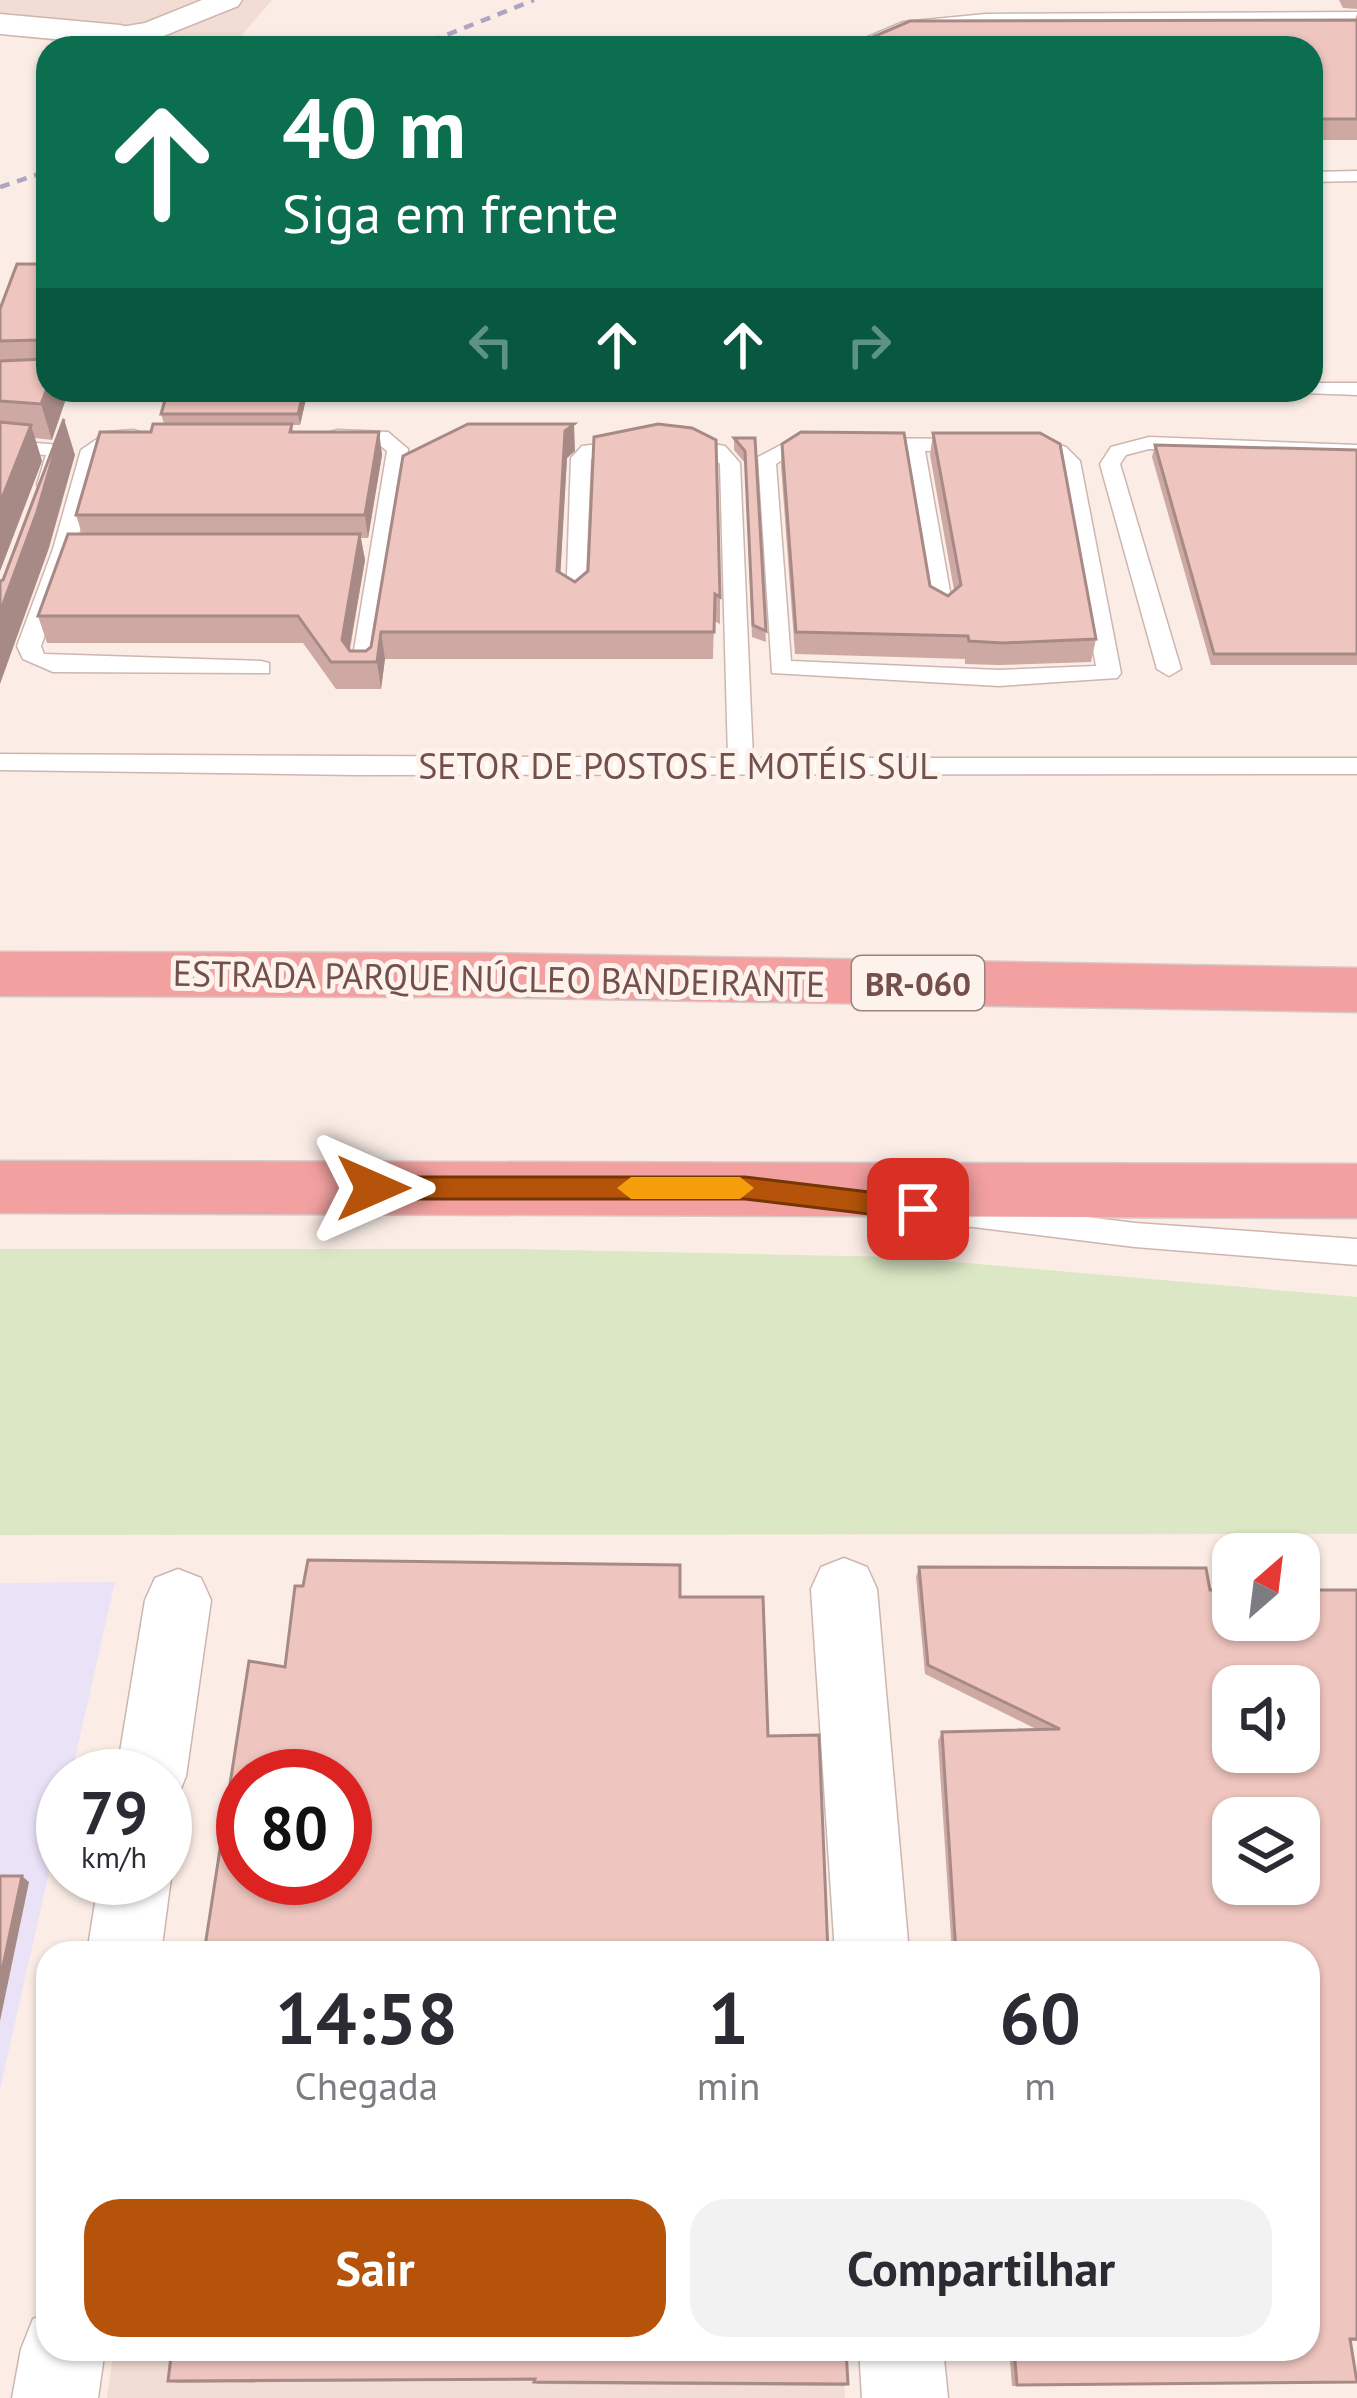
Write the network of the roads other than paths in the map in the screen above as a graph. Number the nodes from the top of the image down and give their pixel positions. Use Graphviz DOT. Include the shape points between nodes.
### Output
graph roads {
  1 [pos="228,0"];
  2 [pos="1357,17"];
  3 [pos="0,23"];
  4 [pos="120,35"];
  5 [pos="880,36"];
  6 [pos="1357,176"];
  7 [pos="1323,177"];
  8 [pos="1323,388"];
  9 [pos="1357,388"];
  10 [pos="159,436"];
  11 [pos="315,436"];
  12 [pos="914,445"];
  13 [pos="0,446"];
  14 [pos="1357,451"];
  15 [pos="41,502"];
  16 [pos="574,598"];
  17 [pos="942,608"];
  18 [pos="261,668"];
  19 [pos="363,668"];
  20 [pos="1169,669"];
  21 [pos="0,762"];
  22 [pos="741,765"];
  23 [pos="1357,766"];
  24 [pos="0,974"];
  25 [pos="1357,990"];
  26 [pos="0,1187"];
  27 [pos="745,1188"];
  28 [pos="1357,1190"];
  29 [pos="1357,1252"];
  30 [pos="844,1589"];
  31 [pos="178,1600"];
  32 [pos="155,1749"];
  33 [pos="131,1905"];
  34 [pos="126,1941"];
  35 [pos="871,1941"];
  36 [pos="61,2361"];
  37 [pos="902,2361"];
  38 [pos="55,2398"];
  39 [pos="904,2398"];
  1 -- 4 [label="street"];
  2 -- 5 [label="lane" via="986,19"];
  3 -- 4 [label="street"];
  6 -- 7 [label="lane"];
  8 -- 9 [label="lane"];
  10 -- 18 [label="lane" via="114,436 91,450 75,549 29,646 35,659 53,665"];
  11 -- 19 [label="lane" via="381,436 398,449 368,549"];
  12 -- 12 [label="lane" via="1038,445 1070,461 1109,673 781,668 765,461 794,444"];
  12 -- 17 [label="lane"];
  13 -- 15 [label="lane" via="53,448 58,457"];
  14 -- 20 [label="lane" via="1150,442 1118,451 1110,464"];
  16 -- 22 [label="lane" via="581,458 605,447 718,450 730,463"];
  21 -- 22 [label="lane, SETOR DE POSTOS E MOTÉIS SUL"];
  22 -- 23 [label="lane, SETOR DE POSTOS E MOTÉIS SUL"];
  24 -- 25 [label="highway, ESTRADA PARQUE NÚCLEO BANDEIRANTE / BR-060"];
  26 -- 27 [label="highway"];
  27 -- 28 [label="highway"];
  27 -- 29 [label="lane" via="1135,1235"];
  30 -- 35 [label="street"];
  31 -- 32 [label="street"];
  33 -- 34 [label="street"];
  36 -- 38 [label="street"];
  37 -- 39 [label="street"];
}
